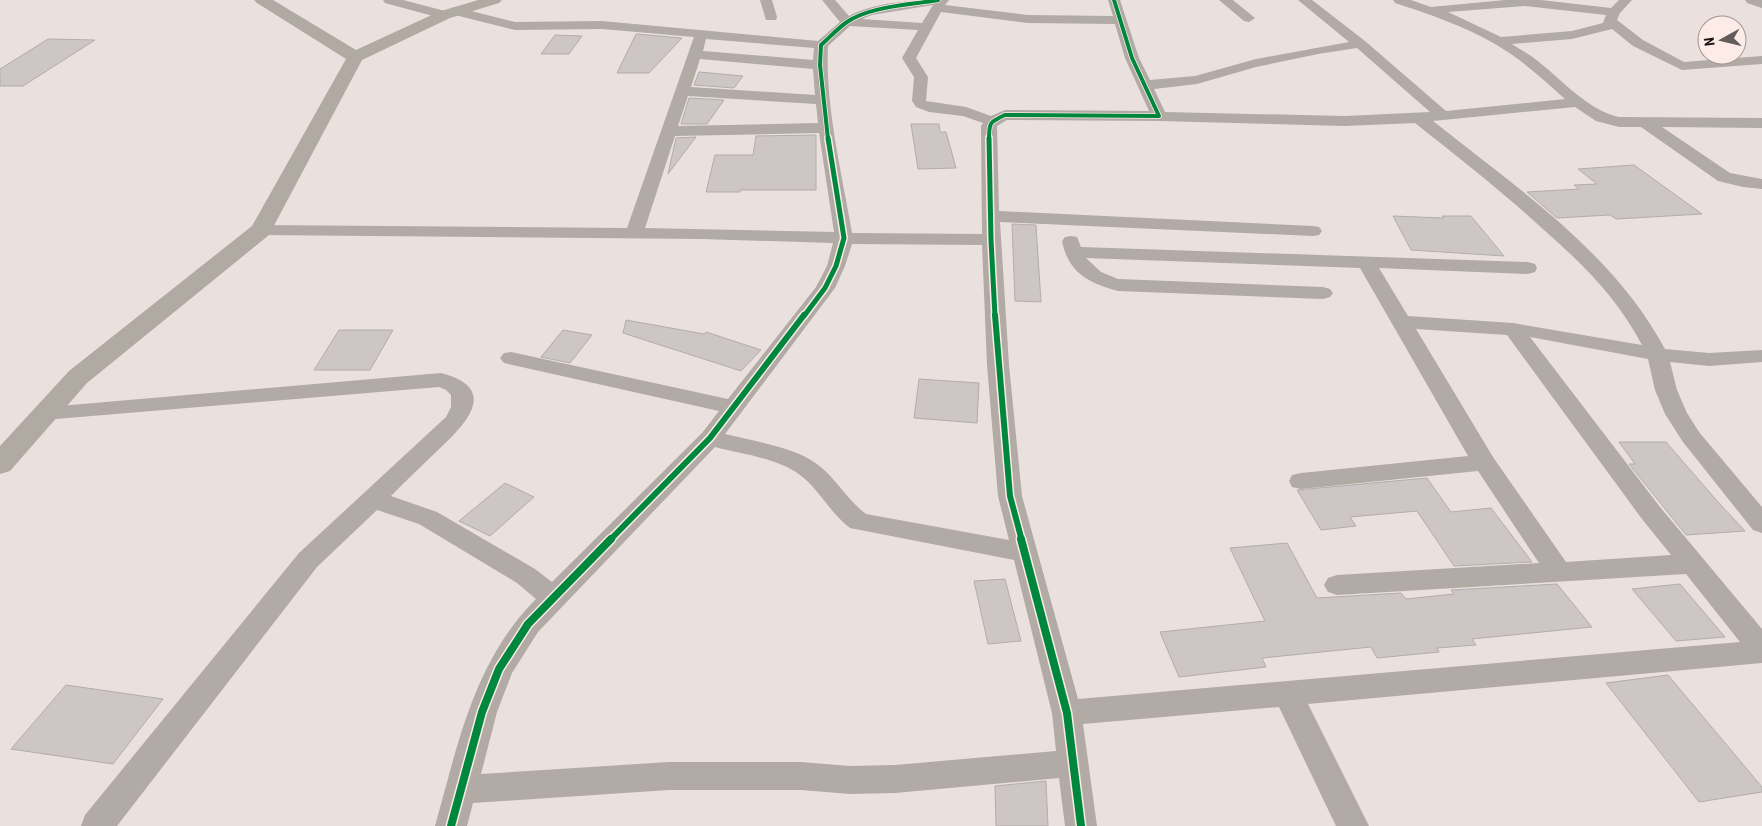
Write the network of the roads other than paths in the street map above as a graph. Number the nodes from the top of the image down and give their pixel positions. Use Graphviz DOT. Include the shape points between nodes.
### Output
graph roads {
  1 [pos="262,0"];
  2 [pos="389,0"];
  3 [pos="494,0"];
  4 [pos="766,0"];
  5 [pos="828,0"];
  6 [pos="1114,0"];
  7 [pos="1225,0"];
  8 [pos="1304,0"];
  9 [pos="1399,0"];
  10 [pos="1626,0"];
  11 [pos="1751,0"];
  12 [pos="939,2"];
  13 [pos="1762,4"];
  14 [pos="1430,10"];
  15 [pos="449,13"];
  16 [pos="1612,16"];
  17 [pos="771,17"];
  18 [pos="1249,18"];
  19 [pos="1121,20"];
  20 [pos="847,22"];
  21 [pos="927,27"];
  22 [pos="701,35"];
  23 [pos="1499,41"];
  24 [pos="1360,44"];
  25 [pos="821,45"];
  26 [pos="694,54"];
  27 [pos="355,57"];
  28 [pos="1762,60"];
  29 [pos="820,65"];
  30 [pos="1145,85"];
  31 [pos="681,91"];
  32 [pos="824,100"];
  33 [pos="1578,102"];
  34 [pos="1159,116"];
  35 [pos="1443,116"];
  36 [pos="1419,118"];
  37 [pos="992,121"];
  38 [pos="1646,123"];
  39 [pos="1762,123"];
  40 [pos="826,128"];
  41 [pos="667,131"];
  42 [pos="1762,184"];
  43 [pos="991,216"];
  44 [pos="1069,220"];
  45 [pos="261,230"];
  46 [pos="1313,231"];
  47 [pos="634,233"];
  48 [pos="844,238"];
  49 [pos="991,240"];
  50 [pos="1074,252"];
  51 [pos="1366,262"];
  52 [pos="1528,268"];
  53 [pos="1323,293"];
  54 [pos="1402,322"];
  55 [pos="1513,329"];
  56 [pos="1657,353"];
  57 [pos="1762,356"];
  58 [pos="511,358"];
  59 [pos="734,407"];
  60 [pos="44,414"];
  61 [pos="710,438"];
  62 [pos="1484,462"];
  63 [pos="0,464"];
  64 [pos="1301,481"];
  65 [pos="372,499"];
  66 [pos="1762,524"];
  67 [pos="1024,552"];
  68 [pos="1693,564"];
  69 [pos="1559,572"];
  70 [pos="1337,585"];
  71 [pos="554,598"];
  72 [pos="1762,650"];
  73 [pos="1288,694"];
  74 [pos="1067,713"];
  75 [pos="1072,763"];
  76 [pos="462,789"];
  77 [pos="459,824"];
  78 [pos="97,826"];
  79 [pos="1080,826"];
  80 [pos="1353,826"];
  1 -- 27 [label="main road"];
  2 -- 15 [label="street"];
  3 -- 15 [label="main road"];
  4 -- 17 [label="street"];
  5 -- 20 [label="street"];
  6 -- 19 [label="street"];
  7 -- 18 [label="street"];
  8 -- 24 [label="street"];
  9 -- 14 [label="street"];
  10 -- 16 [label="street"];
  11 -- 13 [label="street"];
  12 -- 19 [label="street" via="1028,20"];
  12 -- 20 [label="street" via="869,12"];
  12 -- 21 [label="street"];
  14 -- 16 [label="street" via="1525,2"];
  14 -- 23 [label="street"];
  15 -- 22 [label="street" via="515,26 602,25"];
  15 -- 27 [label="main road"];
  16 -- 23 [label="street" via="1608,25 1588,32"];
  16 -- 28 [label="street" via="1638,43 1682,66"];
  19 -- 30 [label="street" via="1132,58"];
  20 -- 21 [label="street"];
  20 -- 25 [label="street"];
  21 -- 37 [label="street" via="909,58 922,76 921,104 929,108 966,112"];
  22 -- 25 [label="street"];
  22 -- 26 [label="street"];
  23 -- 33 [label="street" via="1532,63"];
  24 -- 30 [label="street" via="1256,63 1197,80"];
  24 -- 35 [label="street"];
  25 -- 29 [label="street"];
  26 -- 29 [label="street"];
  26 -- 31 [label="street"];
  27 -- 45 [label="main road"];
  29 -- 32 [label="street"];
  30 -- 34 [label="street"];
  31 -- 32 [label="street"];
  31 -- 41 [label="street"];
  32 -- 40 [label="street"];
  33 -- 35 [label="street"];
  33 -- 38 [label="street" via="1594,114 1610,120"];
  34 -- 36 [label="street" via="1345,121"];
  34 -- 37 [label="street" via="1022,114 1005,115"];
  35 -- 36 [label="street"];
  36 -- 56 [label="street" via="1518,197 1584,256 1628,305"];
  37 -- 43 [label="street" via="989,126"];
  38 -- 39 [label="street"];
  38 -- 42 [label="street" via="1724,177"];
  40 -- 41 [label="street"];
  40 -- 48 [label="street"];
  41 -- 47 [label="street"];
  43 -- 44 [label="street"];
  43 -- 49 [label="street"];
  44 -- 46 [label="street"];
  44 -- 50 [label="street"];
  45 -- 47 [label="street"];
  45 -- 60 [label="main road" via="78,376"];
  47 -- 48 [label="street"];
  48 -- 49 [label="street"];
  48 -- 59 [label="street" via="825,288"];
  49 -- 67 [label="street" via="1010,496"];
  50 -- 51 [label="street"];
  50 -- 53 [label="street" via="1097,279 1118,285"];
  51 -- 52 [label="street"];
  51 -- 54 [label="street"];
  54 -- 55 [label="street"];
  54 -- 62 [label="street"];
  55 -- 56 [label="street"];
  55 -- 68 [label="street"];
  56 -- 57 [label="street" via="1721,359"];
  56 -- 66 [label="street" via="1676,414"];
  58 -- 59 [label="street"];
  59 -- 61 [label="street"];
  60 -- 63 [label="main road"];
  60 -- 65 [label="street" via="441,380 454,385 462,393 462,407 455,421"];
  61 -- 67 [label="street" via="790,459 808,469 859,522"];
  61 -- 71 [label="street"];
  62 -- 64 [label="street"];
  62 -- 69 [label="street"];
  65 -- 71 [label="street" via="428,518 526,576"];
  65 -- 78 [label="street" via="308,560"];
  67 -- 74 [label="street"];
  68 -- 69 [label="street"];
  68 -- 72 [label="street"];
  69 -- 70 [label="street"];
  71 -- 76 [label="street" via="528,624 499,669 482,712"];
  72 -- 73 [label="street"];
  73 -- 74 [label="street"];
  73 -- 80 [label="street"];
  74 -- 75 [label="street"];
  75 -- 76 [label="street" via="895,779 669,776"];
  75 -- 79 [label="street"];
  76 -- 77 [label="street"];
}
